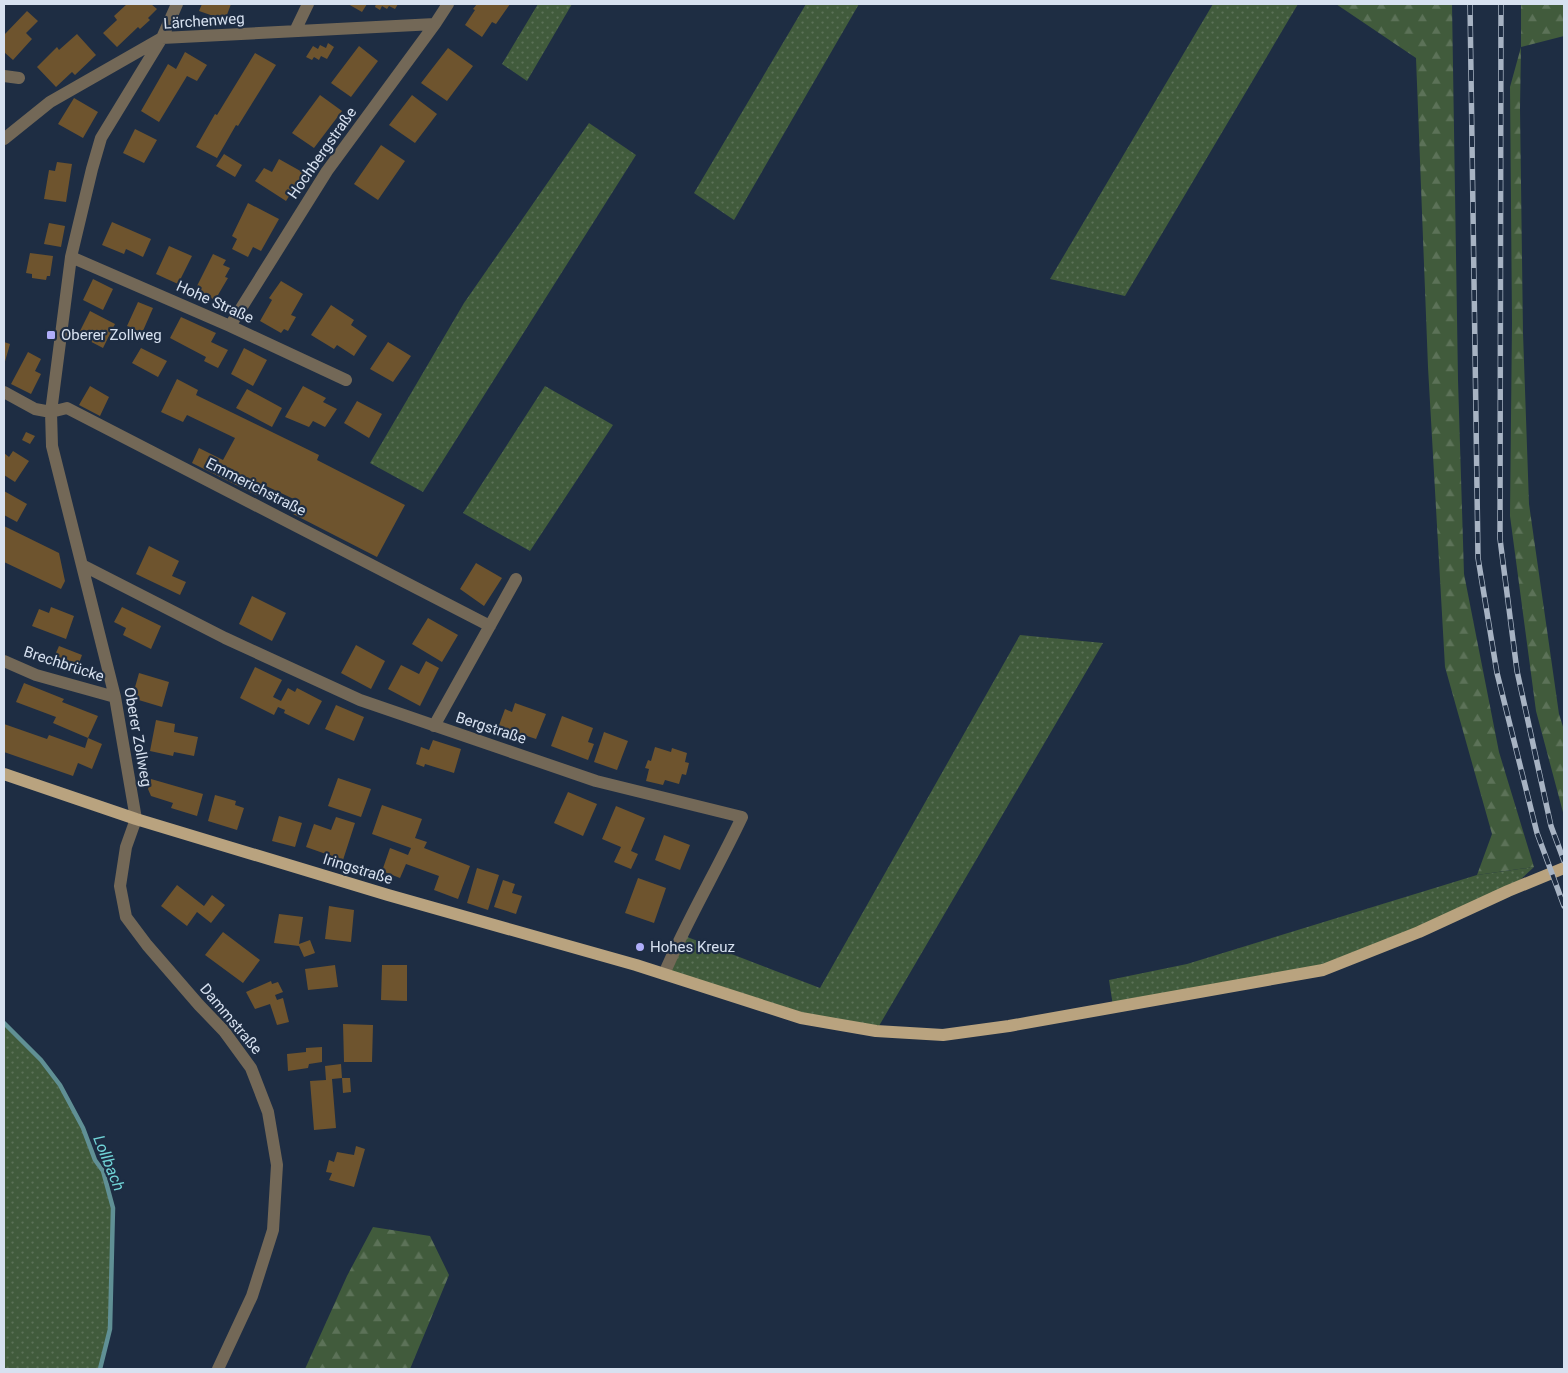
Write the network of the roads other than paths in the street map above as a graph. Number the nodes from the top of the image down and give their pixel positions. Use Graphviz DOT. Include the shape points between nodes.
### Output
graph roads {
  1 [pos="177,4"];
  2 [pos="308,4"];
  3 [pos="448,4"];
  4 [pos="435,24"];
  5 [pos="295,32"];
  6 [pos="162,38"];
  7 [pos="4,76"];
  8 [pos="19,78"];
  9 [pos="4,139"];
  10 [pos="71,257"];
  11 [pos="230,326"];
  12 [pos="346,380"];
  13 [pos="4,392"];
  14 [pos="51,412"];
  15 [pos="82,565"];
  16 [pos="516,579"];
  17 [pos="490,626"];
  18 [pos="4,661"];
  19 [pos="114,697"];
  20 [pos="434,726"];
  21 [pos="4,774"];
  22 [pos="136,819"];
  23 [pos="1564,868"];
  24 [pos="664,974"];
  25 [pos="218,1369"];
  1 -- 6 [label="street, Oberer Zollweg"];
  2 -- 5 [label="street"];
  3 -- 4 [label="street, Hochbergstraße"];
  4 -- 5 [label="street, Lärchenweg"];
  4 -- 11 [label="street, Hochbergstraße" via="327,171"];
  5 -- 6 [label="street, Lärchenweg"];
  6 -- 9 [label="street, Lärchenweg" via="50,102"];
  6 -- 10 [label="street, Oberer Zollweg" via="101,138"];
  7 -- 8 [label="street"];
  10 -- 11 [label="street, Hohe Straße"];
  10 -- 14 [label="street, Oberer Zollweg"];
  11 -- 12 [label="street, Hohe Straße"];
  13 -- 14 [label="street, Emmerichstraße" via="35,409"];
  14 -- 15 [label="street, Oberer Zollweg" via="52,446"];
  14 -- 17 [label="street, Emmerichstraße" via="67,408"];
  15 -- 19 [label="street, Oberer Zollweg"];
  15 -- 20 [label="street, Bergstraße" via="252,651 360,700"];
  16 -- 17 [label="street"];
  17 -- 20 [label="street"];
  18 -- 19 [label="street, Brechbrücke" via="36,676"];
  19 -- 22 [label="street, Oberer Zollweg"];
  20 -- 24 [label="street, Bergstraße" via="596,781 742,817"];
  21 -- 22 [label="main road, Iringstraße"];
  22 -- 24 [label="main road, Iringstraße"];
  22 -- 25 [label="street, Dammstraße" via="126,847 120,886 126,917 198,1005 224,1031 251,1068 268,1112 277,1165 274,1230 252,1296"];
  23 -- 24 [label="main road, Iringstraße" via="1323,970 943,1035 876,1031 801,1018"];
}
